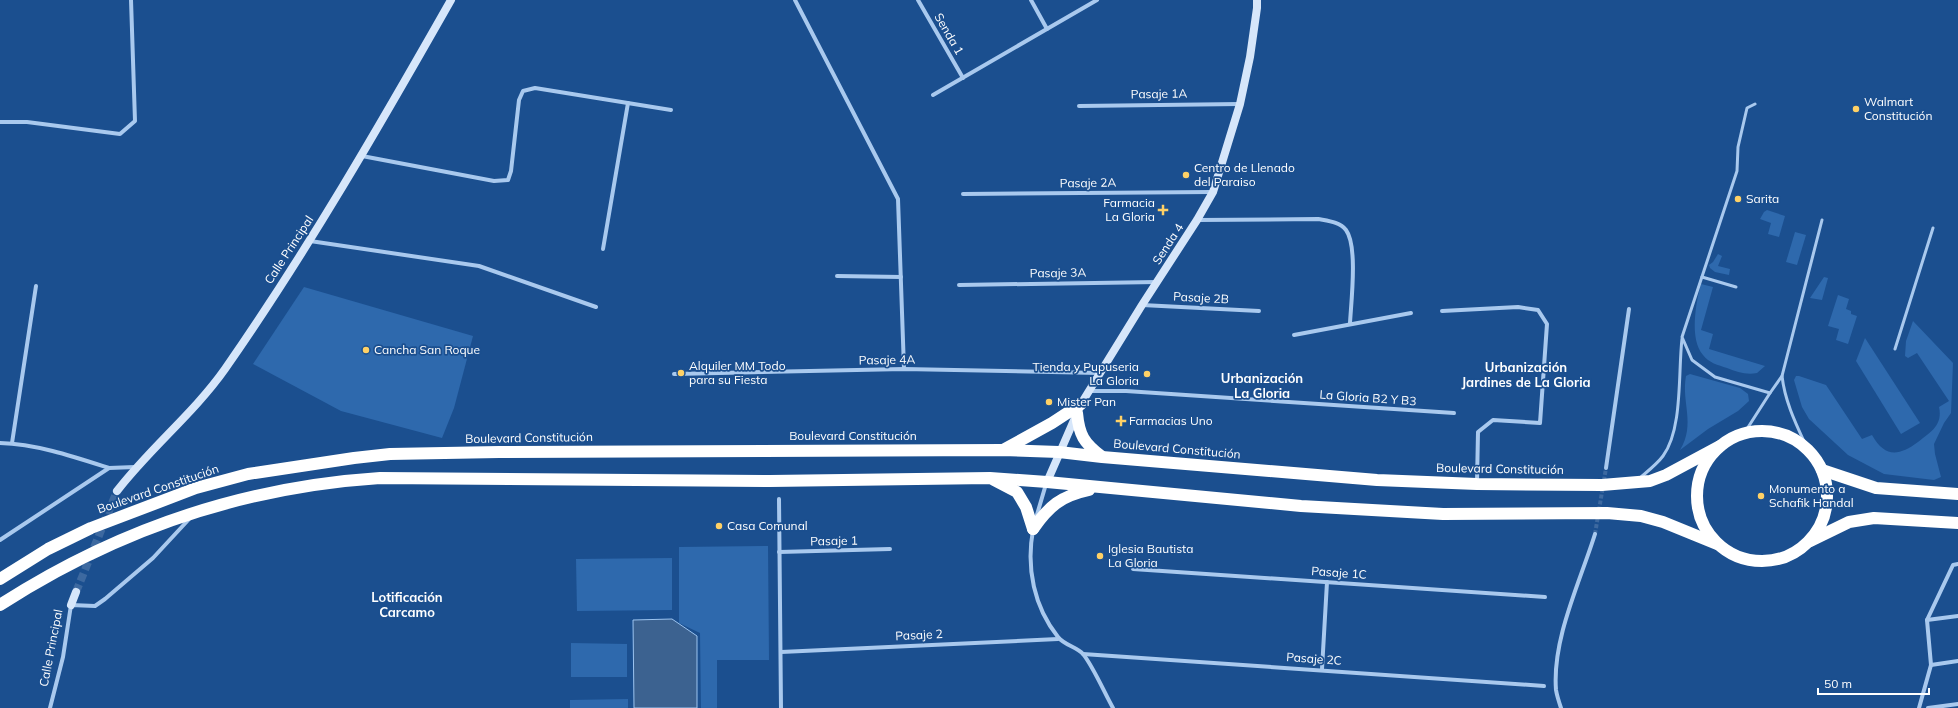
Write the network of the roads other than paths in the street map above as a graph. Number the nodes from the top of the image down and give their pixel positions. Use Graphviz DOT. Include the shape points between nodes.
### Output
graph roads {
  1 [pos="131,0"];
  2 [pos="452,0"];
  3 [pos="795,0"];
  4 [pos="918,0"];
  5 [pos="1031,0"];
  6 [pos="1097,0"];
  7 [pos="1257,0"];
  8 [pos="1047,29"];
  9 [pos="963,78"];
  10 [pos="934,95"];
  11 [pos="628,103"];
  12 [pos="1240,104"];
  13 [pos="1755,104"];
  14 [pos="1079,106"];
  15 [pos="671,110"];
  16 [pos="0,122"];
  17 [pos="362,156"];
  18 [pos="1213,192"];
  19 [pos="963,194"];
  20 [pos="1197,220"];
  21 [pos="1822,220"];
  22 [pos="1933,228"];
  23 [pos="310,241"];
  24 [pos="603,249"];
  25 [pos="837,276"];
  26 [pos="1702,277"];
  27 [pos="901,278"];
  28 [pos="1158,282"];
  29 [pos="959,284"];
  30 [pos="36,286"];
  31 [pos="1736,287"];
  32 [pos="1142,305"];
  33 [pos="596,307"];
  34 [pos="1629,309"];
  35 [pos="1259,311"];
  36 [pos="1442,311"];
  37 [pos="1411,313"];
  38 [pos="1350,323"];
  39 [pos="1294,335"];
  40 [pos="1682,337"];
  41 [pos="1895,349"];
  42 [pos="904,370"];
  43 [pos="1100,373"];
  44 [pos="674,374"];
  45 [pos="1782,376"];
  46 [pos="1089,391"];
  47 [pos="1770,393"];
  48 [pos="1079,409"];
  49 [pos="1454,413"];
  50 [pos="1745,432"];
  51 [pos="0,443"];
  52 [pos="12,443"];
  53 [pos="1720,446"];
  54 [pos="1807,448"];
  55 [pos="1003,450"];
  56 [pos="1059,452"];
  57 [pos="1102,457"];
  58 [pos="136,467"];
  59 [pos="110,468"];
  60 [pos="1606,468"];
  61 [pos="1822,470"];
  62 [pos="990,478"];
  63 [pos="1047,482"];
  64 [pos="1635,482"];
  65 [pos="1477,484"];
  66 [pos="1101,488"];
  67 [pos="117,491"];
  68 [pos="1958,494"];
  69 [pos="779,499"];
  70 [pos="198,510"];
  71 [pos="1958,523"];
  72 [pos="1033,528"];
  73 [pos="1595,534"];
  74 [pos="0,540"];
  75 [pos="1807,543"];
  76 [pos="1717,544"];
  77 [pos="890,550"];
  78 [pos="779,552"];
  79 [pos="1958,564"];
  80 [pos="1133,569"];
  81 [pos="0,579"];
  82 [pos="1326,582"];
  83 [pos="76,592"];
  84 [pos="1545,596"];
  85 [pos="0,605"];
  86 [pos="71,605"];
  87 [pos="1958,616"];
  88 [pos="1927,620"];
  89 [pos="1058,639"];
  90 [pos="781,652"];
  91 [pos="1083,654"];
  92 [pos="1958,661"];
  93 [pos="1931,665"];
  94 [pos="1322,669"];
  95 [pos="1544,686"];
  96 [pos="1958,704"];
  97 [pos="50,708"];
  98 [pos="782,708"];
  99 [pos="1113,708"];
  100 [pos="1561,708"];
  101 [pos="1919,708"];
  102 [pos="1928,708"];
  1 -- 16 [label="street" via="135,121 120,134 27,122"];
  2 -- 17 [label="street, Calle Principal"];
  3 -- 27 [label="street" via="898,199"];
  4 -- 9 [label="street, Senda 1"];
  5 -- 8 [label="street"];
  6 -- 8 [label="street"];
  7 -- 12 [label="street, Senda 4" via="1250,57"];
  8 -- 9 [label="street"];
  9 -- 10 [label="street"];
  11 -- 15 [label="street"];
  11 -- 17 [label="street" via="535,88 523,91 519,100 508,180 494,181"];
  11 -- 24 [label="street"];
  12 -- 14 [label="street, Pasaje 1A"];
  12 -- 18 [label="street, Senda 4"];
  13 -- 26 [label="lane" via="1747,108 1738,147 1736,171"];
  17 -- 23 [label="street, Calle Principal"];
  18 -- 19 [label="street, Pasaje 2A"];
  18 -- 20 [label="street, Senda 4"];
  20 -- 28 [label="street, Senda 4"];
  20 -- 38 [label="street" via="1318,219 1335,222 1346,230 1351,242 1353,256"];
  21 -- 45 [label="lane"];
  22 -- 41 [label="lane"];
  23 -- 33 [label="street" via="479,266"];
  23 -- 58 [label="street, Calle Principal" via="224,370 179,423"];
  25 -- 27 [label="street"];
  26 -- 31 [label="lane"];
  26 -- 40 [label="lane"];
  27 -- 42 [label="street"];
  28 -- 29 [label="street, Pasaje 3A"];
  28 -- 32 [label="street, Senda 4"];
  30 -- 52 [label="street"];
  32 -- 35 [label="street, Pasaje 2B"];
  32 -- 43 [label="street, Senda 4"];
  34 -- 60 [label="street"];
  36 -- 65 [label="street" via="1518,307 1538,310 1547,324 1540,423 1493,420 1478,432"];
  37 -- 38 [label="street"];
  38 -- 39 [label="street"];
  40 -- 47 [label="lane" via="1692,360 1715,376"];
  40 -- 64 [label="lane" via="1678,405 1671,439 1663,456"];
  42 -- 43 [label="street, Pasaje 4A"];
  42 -- 44 [label="street, Pasaje 4A"];
  43 -- 46 [label="street, Senda 4"];
  45 -- 47 [label="lane"];
  45 -- 54 [label="lane" via="1789,408"];
  46 -- 48 [label="street, Senda 4"];
  46 -- 49 [label="street, La Gloria B2 Y B3" via="1126,391"];
  47 -- 50 [label="lane"];
  48 -- 55 [label="highway"];
  48 -- 56 [label="street, Senda 4"];
  48 -- 57 [label="highway" via="1079,429 1088,446"];
  50 -- 53 [label="highway"];
  50 -- 54 [label="highway" via="1778,432"];
  51 -- 52 [label="street"];
  52 -- 59 [label="street"];
  53 -- 64 [label="highway, Boulevard Constitución" via="1650,482"];
  53 -- 76 [label="highway" via="1709,456 1702,469 1696,498 1698,513 1704,527"];
  54 -- 61 [label="highway"];
  55 -- 56 [label="highway, Boulevard Constitución"];
  55 -- 81 [label="highway, Boulevard Constitución" via="499,452 390,454 354,458 248,474 196,488 91,528 48,549"];
  56 -- 57 [label="highway, Boulevard Constitución"];
  56 -- 63 [label="street, Senda 4"];
  57 -- 65 [label="highway, Boulevard Constitución" via="1377,480"];
  58 -- 59 [label="street"];
  58 -- 67 [label="street, Calle Principal"];
  59 -- 74 [label="street"];
  61 -- 68 [label="highway" via="1876,488"];
  61 -- 75 [label="highway" via="1827,493 1826,509 1821,524"];
  62 -- 63 [label="highway"];
  62 -- 70 [label="highway" via="634,481 380,478 325,483 255,494"];
  62 -- 72 [label="highway" via="1017,492 1026,507"];
  63 -- 66 [label="highway"];
  63 -- 72 [label="street"];
  64 -- 65 [label="highway, Boulevard Constitución" via="1602,485"];
  66 -- 72 [label="highway" via="1061,499 1046,511"];
  66 -- 76 [label="highway" via="1301,506 1443,514 1607,513 1641,516"];
  69 -- 78 [label="street"];
  70 -- 85 [label="highway" via="106,546"];
  70 -- 86 [label="street" via="153,558 105,599 94,606"];
  71 -- 75 [label="highway" via="1874,518 1849,522"];
  72 -- 89 [label="street" via="1029,549 1037,601"];
  73 -- 100 [label="street" via="1562,634 1556,670 1556,692"];
  75 -- 76 [label="highway" via="1790,555 1763,562 1729,553"];
  77 -- 78 [label="street, Pasaje 1"];
  78 -- 90 [label="street"];
  79 -- 88 [label="street" via="1953,564"];
  80 -- 82 [label="street, Pasaje 1C"];
  82 -- 84 [label="street, Pasaje 1C"];
  82 -- 94 [label="street"];
  83 -- 86 [label="street, Calle Principal"];
  86 -- 97 [label="street, Calle Principal" via="63,657"];
  87 -- 88 [label="street"];
  88 -- 93 [label="street"];
  89 -- 90 [label="street, Pasaje 2"];
  89 -- 91 [label="street"];
  90 -- 98 [label="street"];
  91 -- 94 [label="street, Pasaje 2C"];
  91 -- 99 [label="street"];
  92 -- 93 [label="street"];
  93 -- 101 [label="street"];
  94 -- 95 [label="street, Pasaje 2C"];
  96 -- 102 [label="street"];
}
